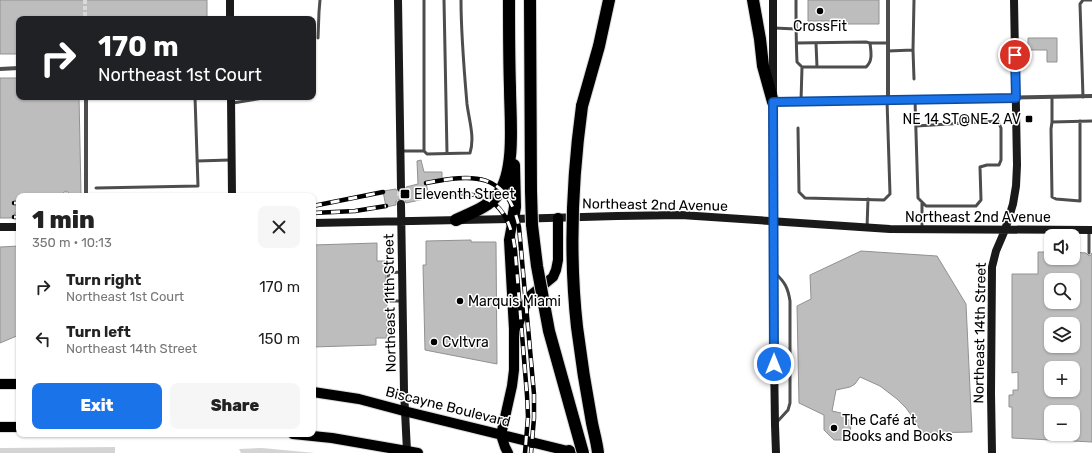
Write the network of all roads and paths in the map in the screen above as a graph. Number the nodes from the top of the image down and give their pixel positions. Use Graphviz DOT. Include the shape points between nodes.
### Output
graph roads {
  1 [pos="230,0"];
  2 [pos="320,0"];
  3 [pos="398,0"];
  4 [pos="424,0"];
  5 [pos="444,0"];
  6 [pos="461,0"];
  7 [pos="509,0"];
  8 [pos="530,0"];
  9 [pos="609,0"];
  10 [pos="753,0"];
  11 [pos="773,0"];
  12 [pos="796,0"];
  13 [pos="888,0"];
  14 [pos="914,0"];
  15 [pos="1014,0"];
  16 [pos="1083,0"];
  17 [pos="1092,0"];
  18 [pos="230,16"];
  19 [pos="774,28"];
  20 [pos="796,29"];
  21 [pos="318,38"];
  22 [pos="796,43"];
  23 [pos="816,43"];
  24 [pos="888,43"];
  25 [pos="870,44"];
  26 [pos="913,50"];
  27 [pos="888,51"];
  28 [pos="802,67"];
  29 [pos="816,67"];
  30 [pos="16,68"];
  31 [pos="0,69"];
  32 [pos="914,79"];
  33 [pos="1092,96"];
  34 [pos="1052,97"];
  35 [pos="1083,97"];
  36 [pos="1016,98"];
  37 [pos="86,100"];
  38 [pos="196,100"];
  39 [pos="231,100"];
  40 [pos="888,100"];
  41 [pos="915,100"];
  42 [pos="773,102"];
  43 [pos="801,102"];
  44 [pos="1092,121"];
  45 [pos="1052,122"];
  46 [pos="1080,122"];
  47 [pos="916,126"];
  48 [pos="798,128"];
  49 [pos="510,144"];
  50 [pos="400,150"];
  51 [pos="424,151"];
  52 [pos="447,153"];
  53 [pos="232,160"];
  54 [pos="198,161"];
  55 [pos="96,188"];
  56 [pos="401,188"];
  57 [pos="86,193"];
  58 [pos="232,193"];
  59 [pos="868,199"];
  60 [pos="922,202"];
  61 [pos="401,204"];
  62 [pos="558,218"];
  63 [pos="513,219"];
  64 [pos="456,220"];
  65 [pos="402,221"];
  66 [pos="316,222"];
  67 [pos="774,222"];
  68 [pos="0,227"];
  69 [pos="16,227"];
  70 [pos="866,228"];
  71 [pos="922,230"];
  72 [pos="1005,230"];
  73 [pos="1091,230"];
  74 [pos="1089,253"];
  75 [pos="773,271"];
  76 [pos="402,272"];
  77 [pos="402,302"];
  78 [pos="514,329"];
  79 [pos="0,384"];
  80 [pos="16,384"];
  81 [pos="316,392"];
  82 [pos="404,411"];
  83 [pos="775,425"];
  84 [pos="0,427"];
  85 [pos="16,427"];
  86 [pos="501,434"];
  87 [pos="316,436"];
  88 [pos="407,452"];
  89 [pos="570,452"];
  90 [pos="418,453"];
  91 [pos="508,453"];
  92 [pos="583,453"];
  93 [pos="598,453"];
  94 [pos="776,453"];
  95 [pos="992,453"];
  1 -- 18 [label="street"];
  2 -- 21 [label="lane"];
  3 -- 50 [label="street"];
  4 -- 51 [label="lane"];
  5 -- 52 [label="lane"];
  6 -- 52 [label="lane" via="472,147 470,152"];
  7 -- 49 [label="highway"];
  8 -- 92 [label="highway, bridge" via="532,225 549,330"];
  9 -- 93 [label="highway, bridge" via="582,106 575,170 572,260 579,341"];
  10 -- 42 [label="highway" via="763,66"];
  11 -- 19 [label="street"];
  12 -- 20 [label="lane"];
  13 -- 24 [label="street"];
  14 -- 26 [label="lane"];
  15 -- 36 [label="street, Northeast 14th Street"];
  16 -- 17 [label="lane"];
  16 -- 35 [label="lane" via="1080,4"];
  19 -- 20 [label="lane"];
  19 -- 42 [label="street"];
  20 -- 22 [label="lane"];
  22 -- 23 [label="lane"];
  22 -- 28 [label="lane" via="797,62"];
  23 -- 25 [label="lane"];
  23 -- 29 [label="lane"];
  24 -- 25 [label="lane"];
  24 -- 27 [label="street"];
  25 -- 29 [label="lane" via="871,61 866,67"];
  26 -- 27 [label="lane"];
  26 -- 32 [label="lane"];
  27 -- 40 [label="street"];
  28 -- 29 [label="lane"];
  28 -- 43 [label="lane"];
  30 -- 31 [label="street"];
  33 -- 35 [label="street"];
  34 -- 35 [label="street"];
  34 -- 36 [label="street"];
  34 -- 45 [label="lane"];
  36 -- 41 [label="street"];
  36 -- 72 [label="street, Northeast 14th Street" via="1016,186"];
  37 -- 57 [label="street"];
  38 -- 54 [label="lane"];
  39 -- 53 [label="street"];
  40 -- 41 [label="street"];
  40 -- 43 [label="street"];
  40 -- 59 [label="lane" via="890,194 884,200"];
  41 -- 47 [label="lane"];
  42 -- 43 [label="street"];
  42 -- 67 [label="street"];
  44 -- 46 [label="lane"];
  45 -- 46 [label="lane"];
  45 -- 46 [label="lane" via="1052,197 1080,201"];
  47 -- 60 [label="lane" via="918,198"];
  47 -- 60 [label="lane" via="998,121 1001,128 1001,160 999,165 980,167 981,200 976,206 926,206"];
  48 -- 59 [label="lane" via="799,192 805,198"];
  49 -- 63 [label="highway" via="514,162"];
  49 -- 64 [label="highway" via="507,178 500,193 485,206"];
  50 -- 51 [label="lane"];
  50 -- 56 [label="street"];
  51 -- 52 [label="lane" via="427,154"];
  53 -- 54 [label="lane"];
  53 -- 58 [label="street"];
  54 -- 55 [label="lane" via="198,186"];
  59 -- 70 [label="lane"];
  60 -- 71 [label="lane"];
  61 -- 65 [label="street, Northeast 11th Street"];
  62 -- 63 [label="street, Northeast 2nd Avenue"];
  62 -- 67 [label="street, Northeast 2nd Avenue" via="681,215"];
  62 -- 78 [label="main road" via="556,270 553,277 531,296"];
  63 -- 64 [label="street, Northeast 2nd Avenue"];
  63 -- 78 [label="main road" via="509,240"];
  64 -- 65 [label="street, Northeast 2nd Avenue"];
  65 -- 66 [label="street, Northeast 2nd Avenue"];
  65 -- 76 [label="street, Northeast 11th Street"];
  67 -- 70 [label="street, Northeast 2nd Avenue"];
  67 -- 75 [label="street"];
  68 -- 69 [label="street"];
  70 -- 71 [label="street, Northeast 2nd Avenue"];
  71 -- 72 [label="street, Northeast 2nd Avenue"];
  72 -- 73 [label="street, Northeast 2nd Avenue"];
  72 -- 95 [label="street, Northeast 14th Street" via="992,267"];
  73 -- 74 [label="lane"];
  75 -- 83 [label="street"];
  75 -- 83 [label="lane" via="786,284 790,301 790,403 788,410"];
  76 -- 77 [label="street, Northeast 11th Street"];
  76 -- 77 [label="lane" via="390,273 388,276 388,301"];
  77 -- 82 [label="street, Northeast 11th Street"];
  78 -- 86 [label="main road" via="513,378"];
  79 -- 80 [label="main road"];
  81 -- 82 [label="main road, Biscayne Boulevard" via="359,399"];
  82 -- 86 [label="main road, Biscayne Boulevard"];
  82 -- 88 [label="street, Northeast 11th Street"];
  83 -- 94 [label="street"];
  84 -- 85 [label="main road"];
  86 -- 89 [label="main road, Biscayne Boulevard"];
  86 -- 91 [label="main road"];
  87 -- 88 [label="main road"];
  88 -- 90 [label="main road"];
}
